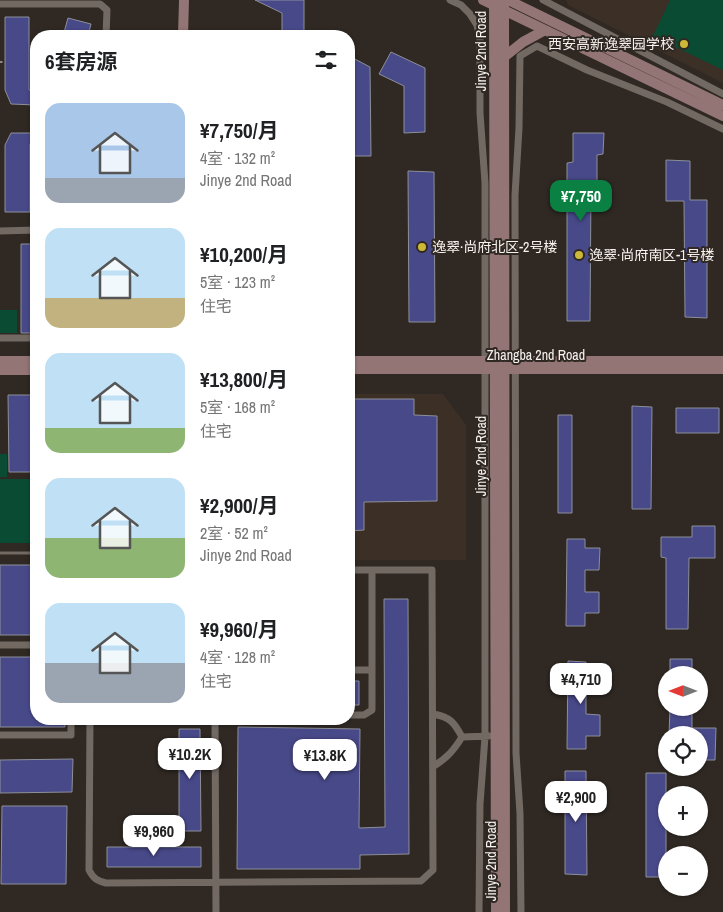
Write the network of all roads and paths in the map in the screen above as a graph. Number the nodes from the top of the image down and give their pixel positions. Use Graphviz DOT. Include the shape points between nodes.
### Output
graph roads {
  1 [pos="184,0"];
  2 [pos="450,0"];
  3 [pos="483,0"];
  4 [pos="543,0"];
  5 [pos="501,3"];
  6 [pos="0,4"];
  7 [pos="106,30"];
  8 [pos="183,30"];
  9 [pos="545,30"];
  10 [pos="504,57"];
  11 [pos="0,62"];
  12 [pos="5,62"];
  13 [pos="723,94"];
  14 [pos="723,105"];
  15 [pos="723,116"];
  16 [pos="723,129"];
  17 [pos="0,230"];
  18 [pos="30,230"];
  19 [pos="0,338"];
  20 [pos="30,338"];
  21 [pos="0,361"];
  22 [pos="30,361"];
  23 [pos="355,361"];
  24 [pos="723,361"];
  25 [pos="494,365"];
  26 [pos="515,365"];
  27 [pos="355,369"];
  28 [pos="723,369"];
  29 [pos="0,370"];
  30 [pos="30,370"];
  31 [pos="30,552"];
  32 [pos="0,553"];
  33 [pos="355,570"];
  34 [pos="372,570"];
  35 [pos="0,645"];
  36 [pos="30,645"];
  37 [pos="355,670"];
  38 [pos="372,670"];
  39 [pos="433,714"];
  40 [pos="355,715"];
  41 [pos="71,725"];
  42 [pos="90,725"];
  43 [pos="214,725"];
  44 [pos="0,735"];
  45 [pos="495,736"];
  46 [pos="462,737"];
  47 [pos="434,766"];
  48 [pos="215,883"];
  49 [pos="216,912"];
  50 [pos="479,912"];
  51 [pos="496,912"];
  52 [pos="505,912"];
  53 [pos="521,912"];
  1 -- 8 [label="main road"];
  2 -- 25 [label="street, Jinye 2nd Road" via="461,5 477,25"];
  3 -- 5 [label="main road"];
  4 -- 13 [label="street"];
  5 -- 9 [label="main road"];
  5 -- 10 [label="main road, Jinye 2nd Road"];
  5 -- 14 [label="main road"];
  5 -- 25 [label="main road, Jinye 2nd Road"];
  6 -- 7 [label="street" via="100,4 107,10"];
  9 -- 10 [label="main road"];
  9 -- 15 [label="main road"];
  10 -- 25 [label="main road, Jinye 2nd Road"];
  11 -- 12 [label="path"];
  16 -- 26 [label="street" via="537,46 520,56 515,195"];
  17 -- 18 [label="street"];
  19 -- 20 [label="street"];
  21 -- 22 [label="main road"];
  23 -- 25 [label="main road, Zhangba 2nd Road"];
  24 -- 26 [label="main road, Zhangba 2nd Road"];
  25 -- 26 [label="main road, Zhangba 2nd Road"];
  25 -- 27 [label="main road, Zhangba 2nd Road"];
  25 -- 45 [label="main road, Jinye 2nd Road"];
  26 -- 28 [label="main road, Zhangba 2nd Road"];
  26 -- 53 [label="street" via="516,753"];
  29 -- 30 [label="main road"];
  31 -- 32 [label="lane"];
  33 -- 34 [label="street"];
  34 -- 38 [label="street"];
  34 -- 39 [label="street" via="432,570"];
  35 -- 36 [label="street"];
  37 -- 38 [label="street"];
  38 -- 40 [label="street" via="372,710"];
  39 -- 46 [label="street" via="454,722"];
  39 -- 47 [label="street"];
  41 -- 44 [label="street" via="71,735"];
  42 -- 48 [label="street" via="89,870 94,878 106,883"];
  43 -- 48 [label="street"];
  45 -- 46 [label="street"];
  45 -- 50 [label="street, Jinye 2nd Road" via="480,804"];
  45 -- 51 [label="main road, Jinye 2nd Road"];
  45 -- 52 [label="main road, Jinye 2nd Road"];
  46 -- 47 [label="street" via="454,750"];
  47 -- 48 [label="street" via="433,870 420,880"];
  48 -- 49 [label="street"];
}
